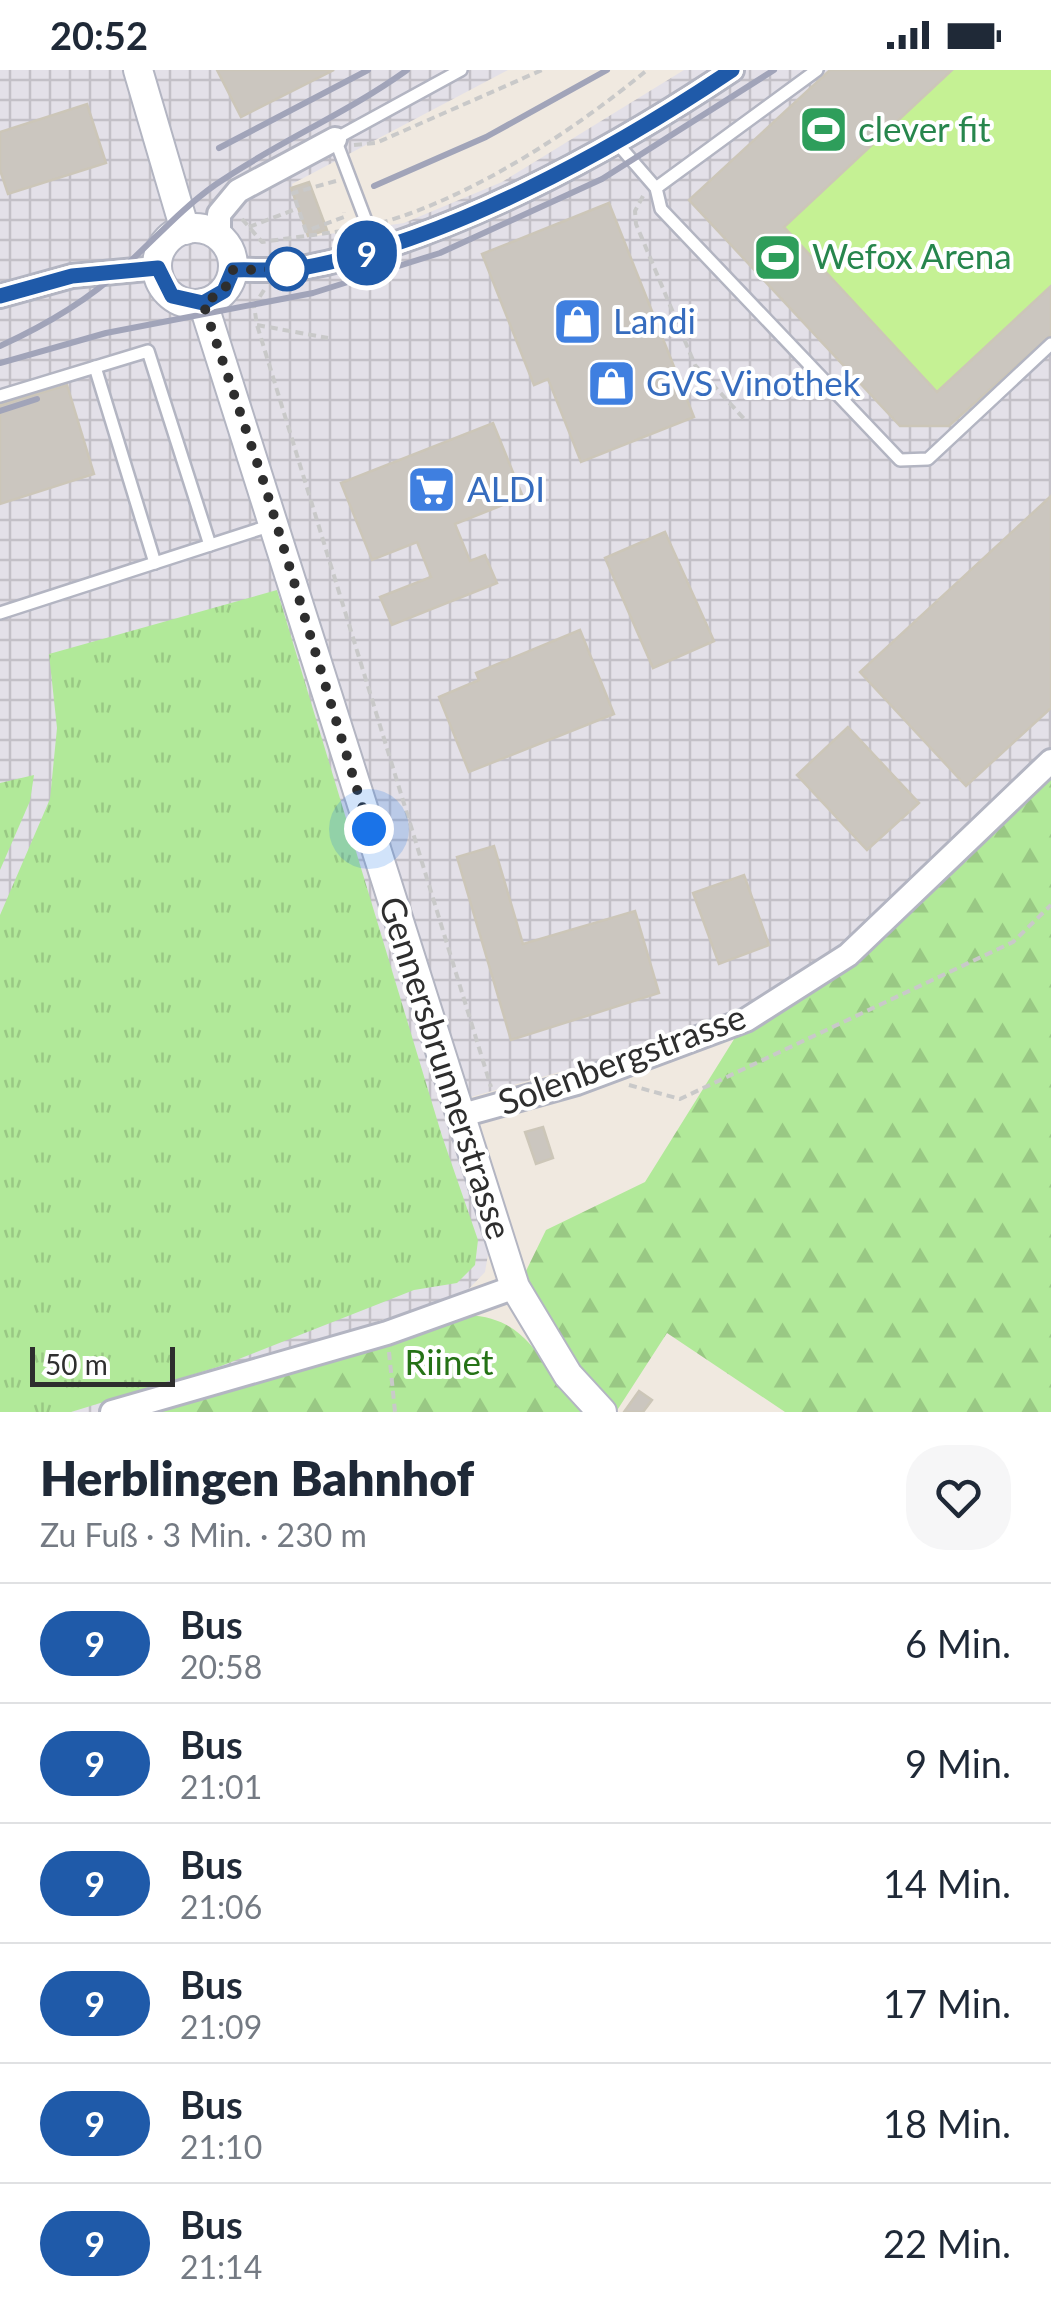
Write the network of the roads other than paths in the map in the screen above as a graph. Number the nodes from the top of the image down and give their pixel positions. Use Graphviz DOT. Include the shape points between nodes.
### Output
graph roads {
  1 [pos="138,70"];
  2 [pos="461,70"];
  3 [pos="732,70"];
  4 [pos="817,70"];
  5 [pos="335,139"];
  6 [pos="616,142"];
  7 [pos="656,188"];
  8 [pos="185,230"];
  9 [pos="219,236"];
  10 [pos="378,250"];
  11 [pos="158,268"];
  12 [pos="233,270"];
  13 [pos="0,296"];
  14 [pos="203,303"];
  15 [pos="1051,344"];
  16 [pos="95,367"];
  17 [pos="0,396"];
  18 [pos="276,524"];
  19 [pos="210,545"];
  20 [pos="156,563"];
  21 [pos="0,613"];
  22 [pos="1051,760"];
  23 [pos="459,1116"];
  24 [pos="515,1287"];
  25 [pos="112,1412"];
  26 [pos="602,1412"];
  1 -- 8 [label="street"];
  2 -- 5 [label="lane"];
  3 -- 6 [label="street"];
  4 -- 7 [label="lane"];
  5 -- 9 [label="street" via="225,203"];
  5 -- 10 [label="lane"];
  6 -- 7 [label="lane"];
  6 -- 10 [label="street"];
  7 -- 15 [label="lane" via="661,209 900,460 928,459"];
  8 -- 9 [label="street"];
  8 -- 11 [label="street" via="164,244"];
  9 -- 12 [label="street"];
  10 -- 12 [label="street" via="298,269"];
  11 -- 13 [label="street" via="72,276"];
  11 -- 14 [label="street" via="172,296"];
  12 -- 14 [label="street" via="224,291"];
  14 -- 18 [label="street, Gennersbrunnerstrasse"];
  16 -- 17 [label="lane"];
  16 -- 19 [label="lane" via="148,351"];
  16 -- 20 [label="lane"];
  18 -- 19 [label="lane"];
  18 -- 23 [label="street, Gennersbrunnerstrasse"];
  19 -- 20 [label="lane"];
  20 -- 21 [label="lane"];
  22 -- 23 [label="street, Solenbergstrasse" via="848,956 746,1020 596,1076"];
  23 -- 24 [label="street, Gennersbrunnerstrasse"];
  24 -- 25 [label="street" via="387,1334"];
  24 -- 26 [label="street, Gennersbrunnerstrasse" via="568,1376"];
}
